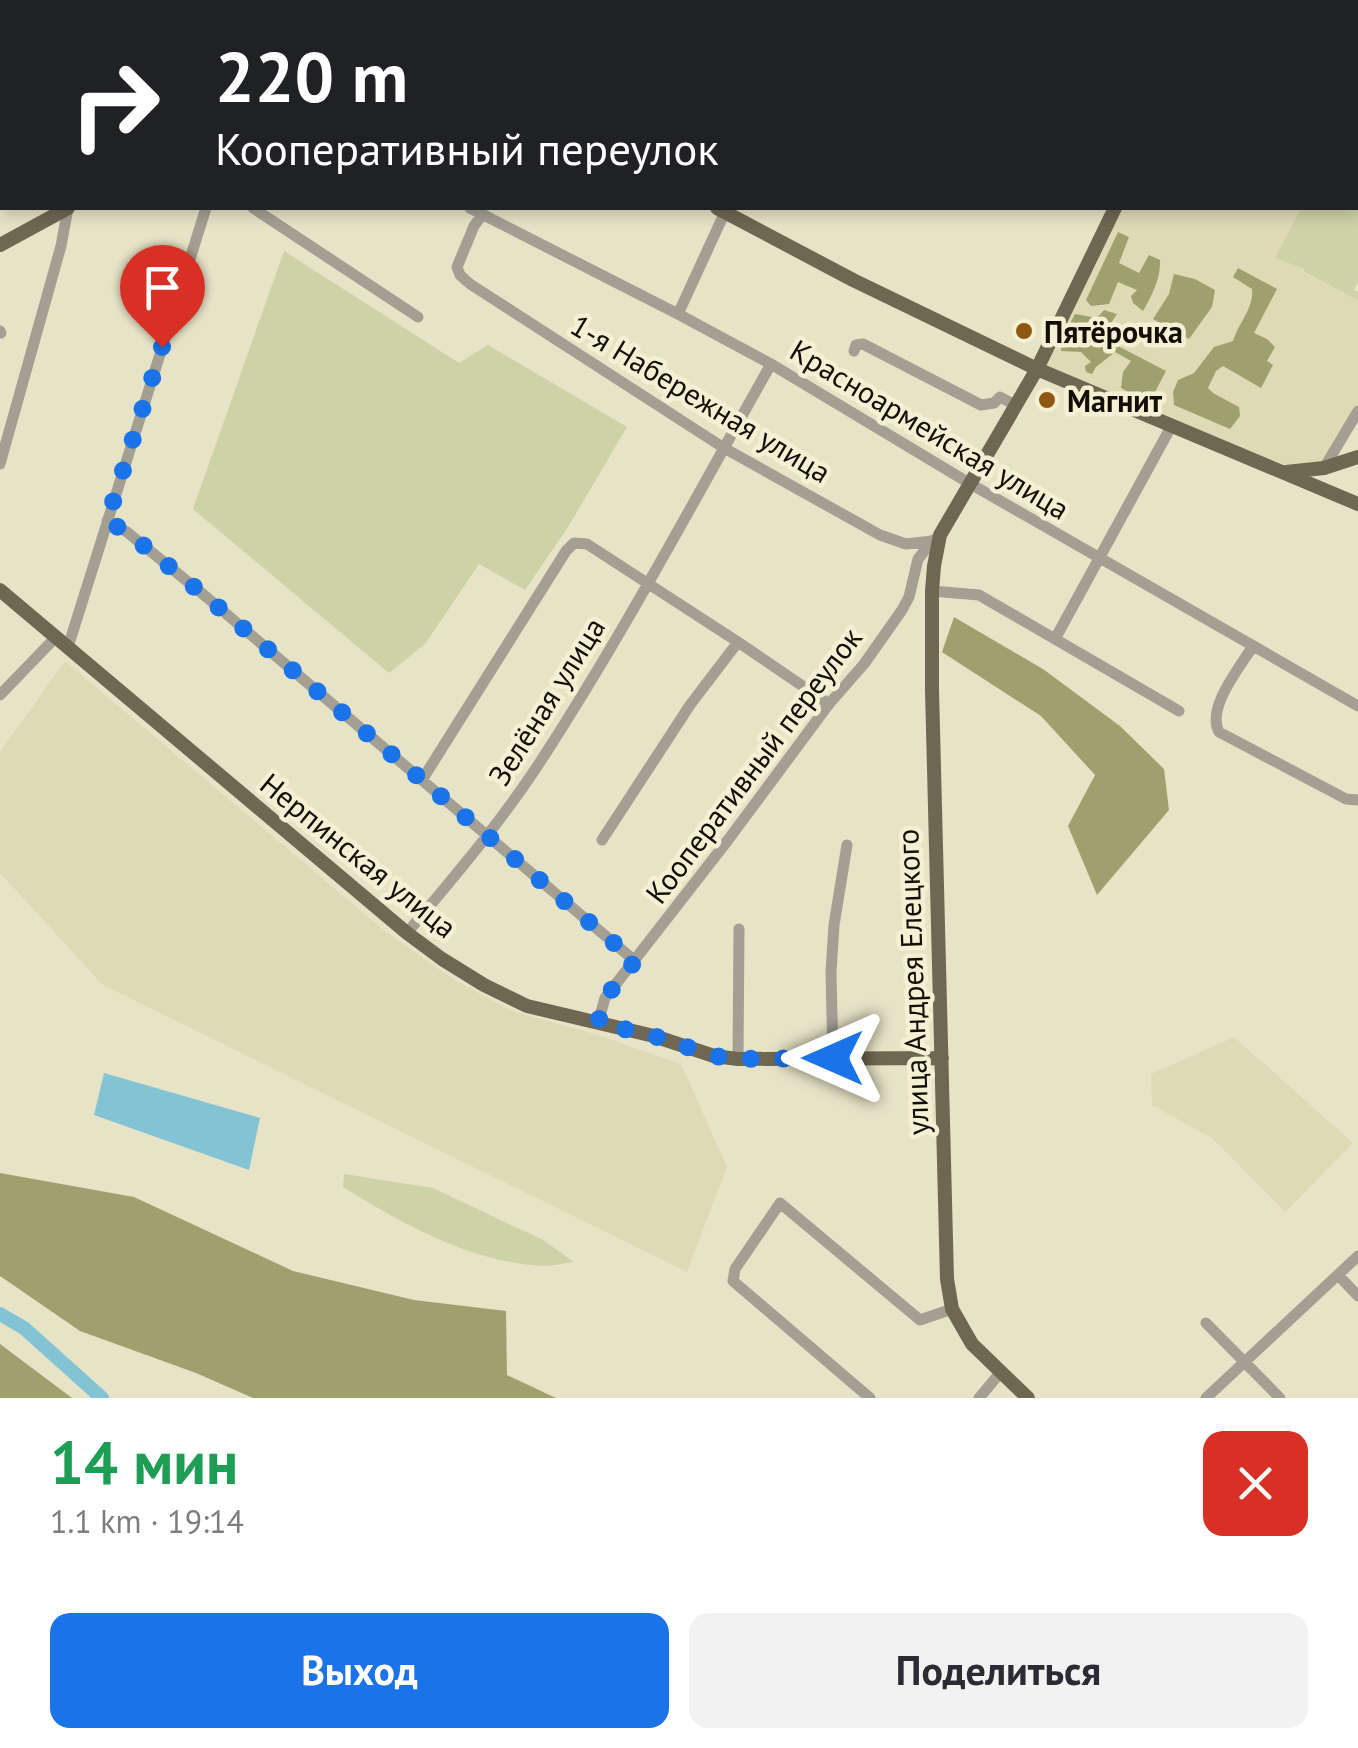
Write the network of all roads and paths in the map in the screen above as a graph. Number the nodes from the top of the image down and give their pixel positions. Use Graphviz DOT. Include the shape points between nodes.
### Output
graph roads {
  1 [pos="64,210"];
  2 [pos="68,210"];
  3 [pos="205,210"];
  4 [pos="256,210"];
  5 [pos="723,210"];
  6 [pos="725,210"];
  7 [pos="1114,210"];
  8 [pos="492,214"];
  9 [pos="0,245"];
  10 [pos="678,314"];
  11 [pos="418,317"];
  12 [pos="854,350"];
  13 [pos="771,364"];
  14 [pos="1036,369"];
  15 [pos="1015,405"];
  16 [pos="1358,412"];
  17 [pos="1172,425"];
  18 [pos="4,438"];
  19 [pos="724,448"];
  20 [pos="1358,457"];
  21 [pos="0,464"];
  22 [pos="1324,468"];
  23 [pos="1286,472"];
  24 [pos="969,483"];
  25 [pos="1358,504"];
  26 [pos="107,521"];
  27 [pos="936,538"];
  28 [pos="1101,558"];
  29 [pos="648,586"];
  30 [pos="0,590"];
  31 [pos="932,591"];
  32 [pos="1056,639"];
  33 [pos="62,642"];
  34 [pos="738,642"];
  35 [pos="1253,646"];
  36 [pos="0,695"];
  37 [pos="828,704"];
  38 [pos="1358,706"];
  39 [pos="1179,712"];
  40 [pos="422,780"];
  41 [pos="1356,800"];
  42 [pos="487,836"];
  43 [pos="602,840"];
  44 [pos="847,845"];
  45 [pos="739,930"];
  46 [pos="408,934"];
  47 [pos="635,961"];
  48 [pos="598,1023"];
  49 [pos="833,1058"];
  50 [pos="942,1058"];
  51 [pos="738,1059"];
  52 [pos="1358,1256"];
  53 [pos="1338,1275"];
  54 [pos="1358,1296"];
  55 [pos="952,1309"];
  56 [pos="1206,1323"];
  57 [pos="1246,1363"];
  58 [pos="1000,1372"];
  59 [pos="870,1398"];
  60 [pos="979,1398"];
  61 [pos="1028,1398"];
  62 [pos="1206,1398"];
  63 [pos="1280,1398"];
  1 -- 9 [label="main road"];
  2 -- 18 [label="street"];
  3 -- 26 [label="street"];
  4 -- 11 [label="street"];
  5 -- 10 [label="street"];
  6 -- 14 [label="main road"];
  7 -- 14 [label="main road"];
  8 -- 10 [label="street, Красноармейская улица"];
  8 -- 19 [label="street, 1-я Набережная улица" via="474,226 457,267 460,275"];
  10 -- 13 [label="street, Красноармейская улица"];
  12 -- 15 [label="street" via="863,344 981,405 1000,396"];
  13 -- 19 [label="street, Зелёная улица"];
  13 -- 24 [label="street, Красноармейская улица"];
  14 -- 15 [label="main road"];
  14 -- 17 [label="main road"];
  15 -- 24 [label="main road"];
  16 -- 22 [label="street"];
  17 -- 23 [label="main road"];
  17 -- 28 [label="street"];
  18 -- 21 [label="street"];
  19 -- 27 [label="street, 1-я Набережная улица" via="880,535 906,544"];
  19 -- 29 [label="street, Зелёная улица"];
  20 -- 22 [label="main road"];
  22 -- 23 [label="main road"];
  23 -- 25 [label="main road"];
  24 -- 27 [label="main road"];
  24 -- 28 [label="street, Красноармейская улица"];
  26 -- 33 [label="street"];
  26 -- 40 [label="street"];
  27 -- 31 [label="main road, улица Андрея Елецкого"];
  27 -- 37 [label="street, Кооперативный переулок" via="918,559 902,610"];
  28 -- 32 [label="street"];
  28 -- 35 [label="street, Красноармейская улица"];
  29 -- 34 [label="street"];
  29 -- 40 [label="street" via="586,544 574,543"];
  29 -- 42 [label="street, Зелёная улица"];
  30 -- 33 [label="main road, Нерпинская улица"];
  31 -- 32 [label="street" via="979,595"];
  31 -- 50 [label="main road, улица Андрея Елецкого"];
  32 -- 39 [label="street"];
  33 -- 36 [label="street"];
  33 -- 46 [label="main road, Нерпинская улица"];
  34 -- 37 [label="street"];
  34 -- 43 [label="street"];
  35 -- 38 [label="street, Красноармейская улица"];
  35 -- 41 [label="street" via="1218,702 1219,732"];
  37 -- 47 [label="street, Кооперативный переулок"];
  40 -- 42 [label="street"];
  42 -- 46 [label="street, Зелёная улица"];
  42 -- 47 [label="street"];
  44 -- 49 [label="street" via="834,925"];
  45 -- 51 [label="street"];
  46 -- 48 [label="main road, Нерпинская улица" via="512,999"];
  47 -- 48 [label="street, Кооперативный переулок" via="605,998"];
  48 -- 51 [label="main road, Нерпинская улица"];
  49 -- 50 [label="main road, Нерпинская улица"];
  49 -- 51 [label="main road, Нерпинская улица"];
  50 -- 55 [label="main road, улица Андрея Елецкого"];
  52 -- 53 [label="street"];
  53 -- 54 [label="street"];
  53 -- 57 [label="street"];
  55 -- 58 [label="main road, улица Андрея Елецкого" via="972,1344"];
  55 -- 59 [label="street" via="920,1320 780,1202 733,1281"];
  56 -- 57 [label="street"];
  57 -- 62 [label="street"];
  57 -- 63 [label="street"];
  58 -- 60 [label="street"];
  58 -- 61 [label="main road, улица Андрея Елецкого"];
}
